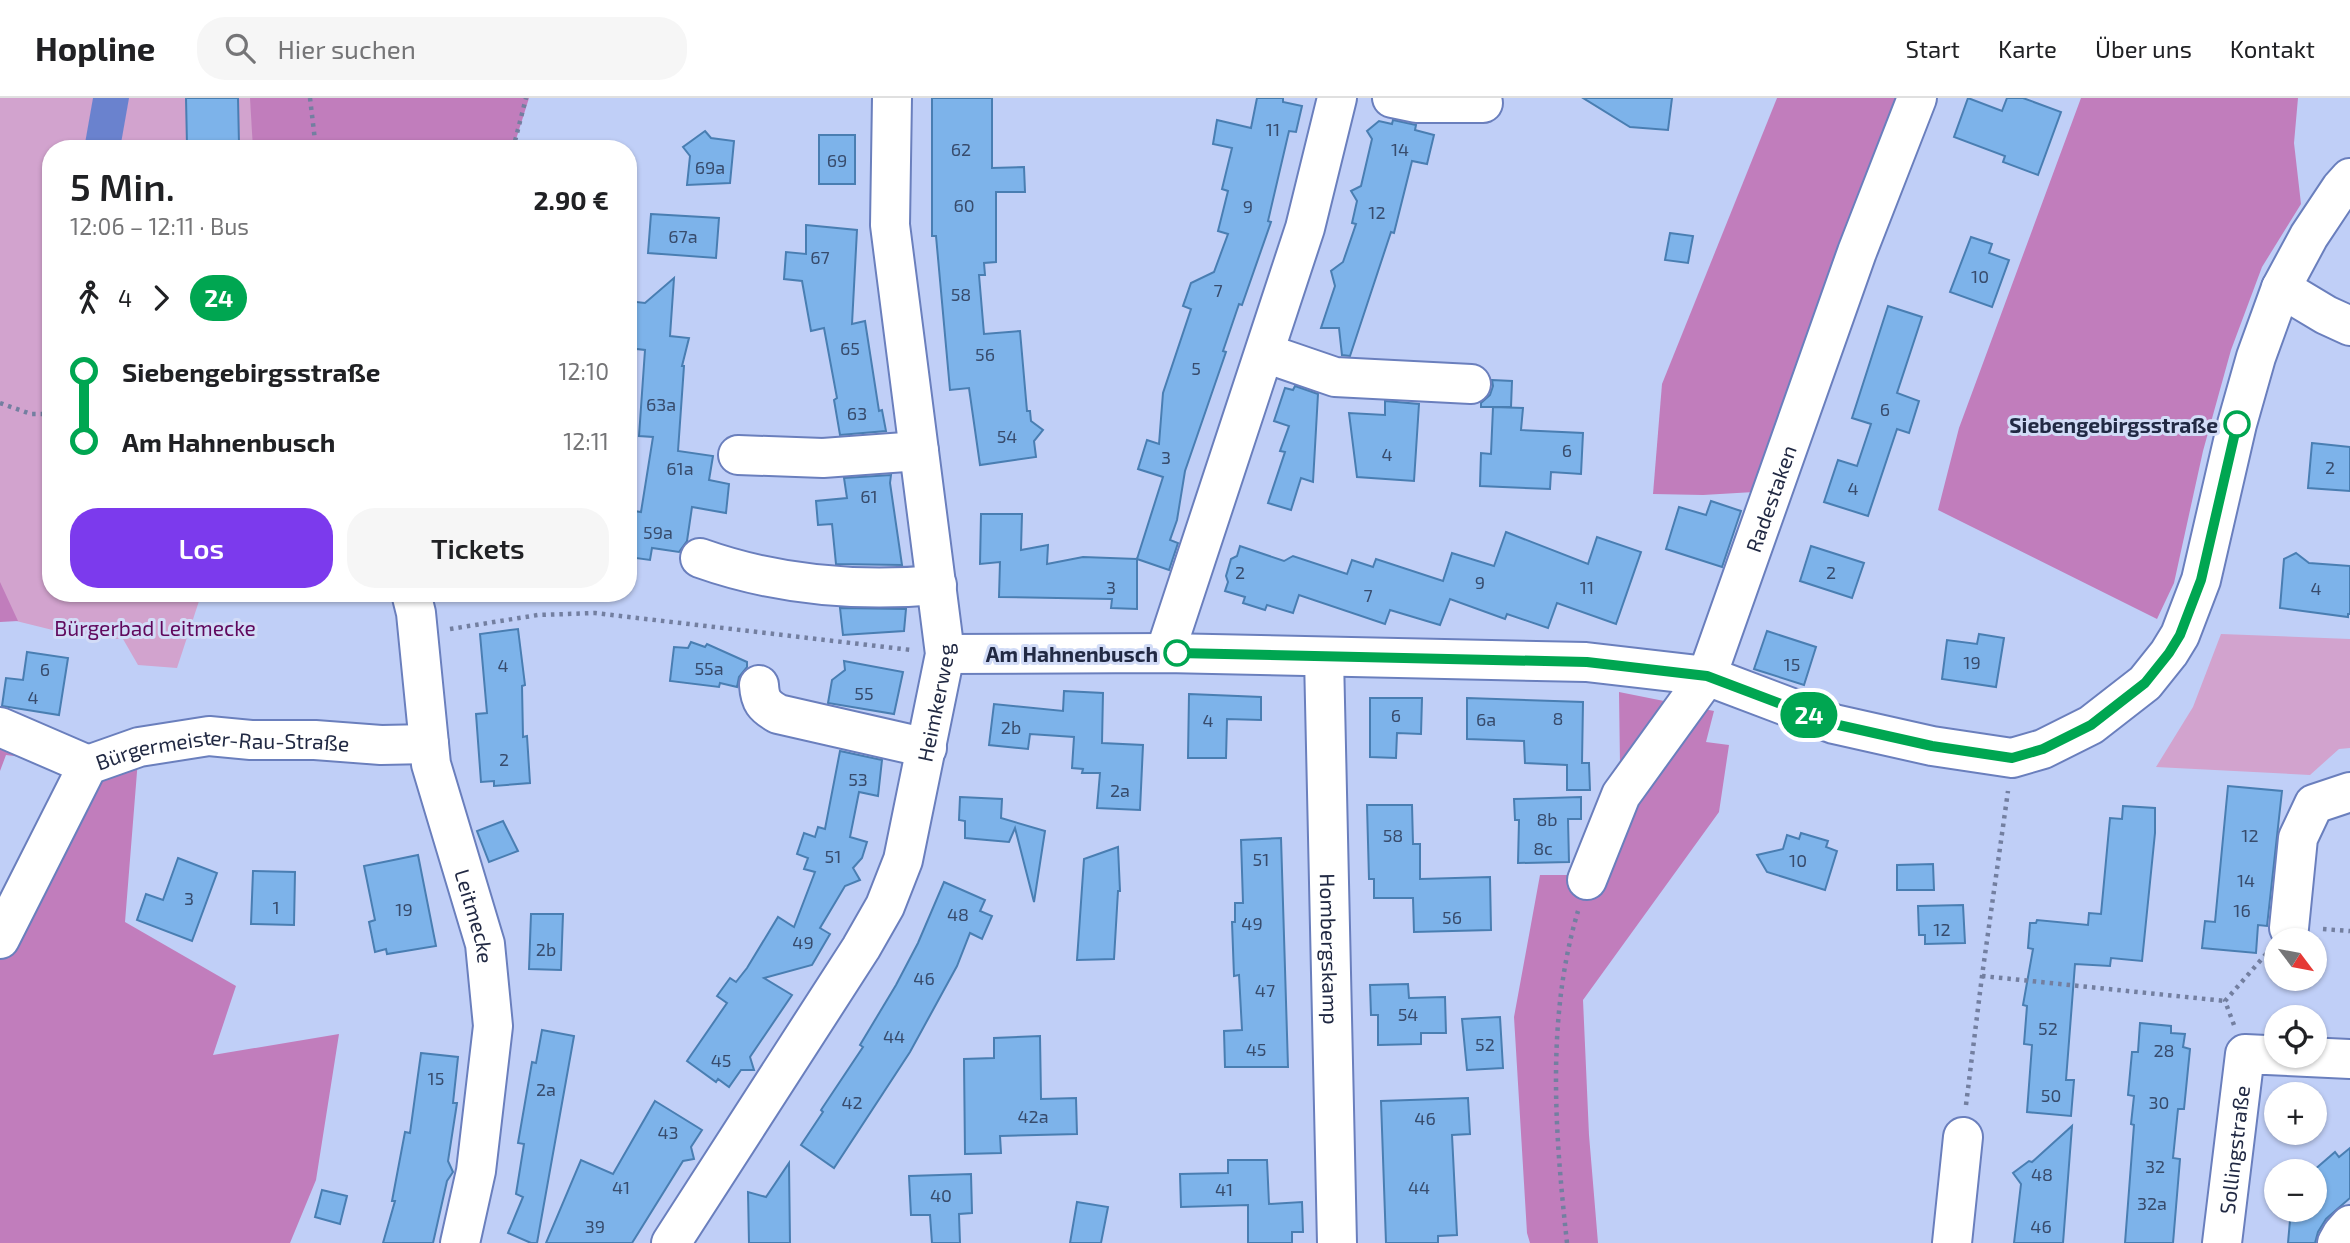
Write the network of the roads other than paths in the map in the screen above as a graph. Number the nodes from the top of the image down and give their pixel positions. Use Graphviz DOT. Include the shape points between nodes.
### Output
graph roads {
  1 [pos="892,98"];
  2 [pos="1337,98"];
  3 [pos="1392,98"];
  4 [pos="1917,98"];
  5 [pos="1483,103"];
  6 [pos="2350,178"];
  7 [pos="2281,288"];
  8 [pos="2350,326"];
  9 [pos="1265,353"];
  10 [pos="1471,384"];
  11 [pos="919,451"];
  12 [pos="738,455"];
  13 [pos="700,558"];
  14 [pos="937,585"];
  15 [pos="413,602"];
  16 [pos="1165,653"];
  17 [pos="946,654"];
  18 [pos="1324,657"];
  19 [pos="1707,676"];
  20 [pos="759,685"];
  21 [pos="0,727"];
  22 [pos="429,744"];
  23 [pos="927,748"];
  24 [pos="88,765"];
  25 [pos="2350,792"];
  26 [pos="1587,880"];
  27 [pos="2281,928"];
  28 [pos="0,939"];
  29 [pos="2350,1059"];
  30 [pos="1963,1137"];
  31 [pos="2350,1225"];
  32 [pos="460,1243"];
  33 [pos="671,1243"];
  34 [pos="1337,1243"];
  35 [pos="1952,1243"];
  36 [pos="2222,1243"];
  37 [pos="2337,1243"];
  1 -- 11 [label="street, Heimkerweg" via="890,225"];
  2 -- 9 [label="street" via="1305,228"];
  3 -- 5 [label="street" via="1416,103"];
  4 -- 19 [label="street, Radestaken"];
  6 -- 7 [label="street" via="2309,236"];
  7 -- 8 [label="street"];
  7 -- 19 [label="street" via="2237,424 2201,580 2180,635 2145,683 2091,725 2043,749 2012,758 1834,724"];
  9 -- 10 [label="street" via="1335,377"];
  9 -- 16 [label="street"];
  11 -- 12 [label="street" via="823,458"];
  11 -- 14 [label="street, Heimkerweg"];
  13 -- 14 [label="street" via="813,584 851,588"];
  14 -- 17 [label="street, Heimkerweg"];
  15 -- 22 [label="street, Leitmecke"];
  16 -- 17 [label="street"];
  16 -- 18 [label="street"];
  17 -- 23 [label="street, Heimkerweg"];
  18 -- 19 [label="street" via="1587,662"];
  18 -- 34 [label="street, Hombergskamp"];
  19 -- 26 [label="street, Radestaken" via="1621,795"];
  20 -- 23 [label="street" via="760,699 778,714"];
  21 -- 24 [label="street"];
  22 -- 24 [label="street, Bürgermeister-Rau-Straße" via="209,736 139,747"];
  22 -- 32 [label="street, Leitmecke" via="485,944 493,1026 477,1171"];
  23 -- 33 [label="street, Heimkerweg" via="903,860 884,906"];
  24 -- 28 [label="street, Bürgermeister-Rau-Straße"];
  25 -- 27 [label="street" via="2314,804 2298,838"];
  29 -- 36 [label="street, Sollingstraße" via="2245,1054"];
  30 -- 35 [label="street"];
  31 -- 37 [label="street"];
}
